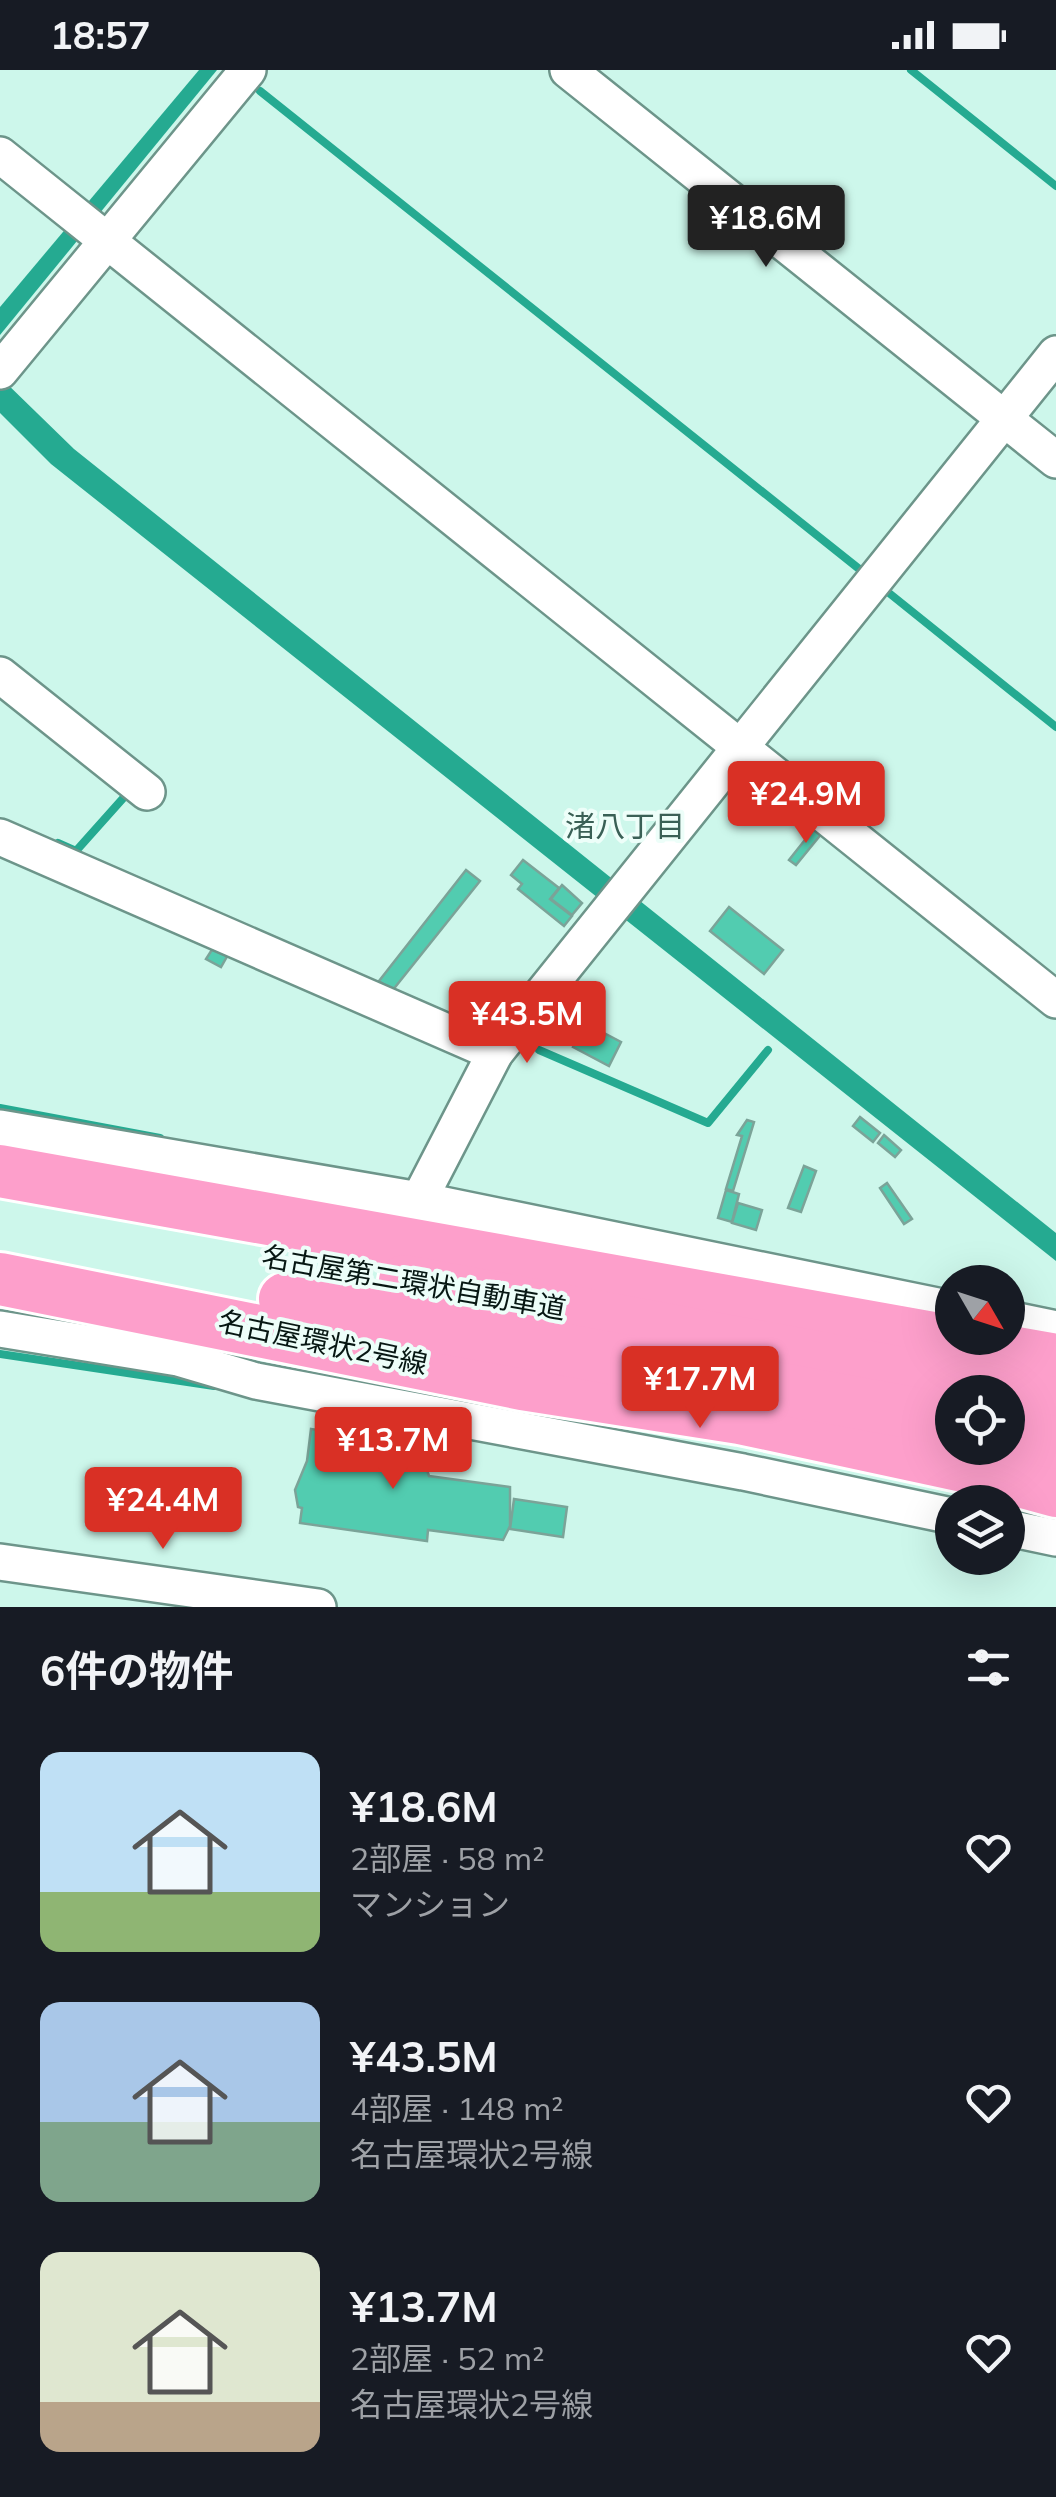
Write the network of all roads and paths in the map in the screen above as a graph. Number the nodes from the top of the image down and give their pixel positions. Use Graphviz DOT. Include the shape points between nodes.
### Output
graph roads {
  1 [pos="248,70"];
  2 [pos="568,70"];
  3 [pos="0,156"];
  4 [pos="93,229"];
  5 [pos="1056,354"];
  6 [pos="1,370"];
  7 [pos="1004,418"];
  8 [pos="1056,460"];
  9 [pos="0,675"];
  10 [pos="742,750"];
  11 [pos="147,792"];
  12 [pos="0,838"];
  13 [pos="1056,1000"];
  14 [pos="496,1053"];
  15 [pos="0,1128"];
  16 [pos="0,1171"];
  17 [pos="419,1200"];
  18 [pos="0,1208"];
  19 [pos="0,1247"];
  20 [pos="0,1279"];
  21 [pos="935,1305"];
  22 [pos="1025,1323"];
  23 [pos="0,1328"];
  24 [pos="1056,1329"];
  25 [pos="1056,1360"];
  26 [pos="935,1380"];
  27 [pos="1025,1397"];
  28 [pos="1056,1404"];
  29 [pos="935,1417"];
  30 [pos="935,1443"];
  31 [pos="1056,1443"];
  32 [pos="1025,1446"];
  33 [pos="1014,1465"];
  34 [pos="1056,1491"];
  35 [pos="935,1512"];
  36 [pos="1025,1532"];
  37 [pos="1056,1538"];
  38 [pos="0,1562"];
  39 [pos="318,1607"];
  1 -- 4 [label="street"];
  2 -- 7 [label="street"];
  3 -- 4 [label="street"];
  4 -- 6 [label="street"];
  4 -- 10 [label="street"];
  5 -- 7 [label="street"];
  7 -- 8 [label="street"];
  7 -- 10 [label="street"];
  9 -- 11 [label="street"];
  10 -- 13 [label="street"];
  10 -- 14 [label="street"];
  12 -- 14 [label="street"];
  14 -- 17 [label="street"];
  15 -- 17 [label="street"];
  16 -- 25 [label="highway"];
  17 -- 21 [label="street"];
  18 -- 26 [label="highway, 名古屋第二環状自動車道"];
  19 -- 29 [label="highway, 名古屋第二環状自動車道"];
  20 -- 30 [label="highway, 名古屋環状2号線" via="522,1384"];
  22 -- 24 [label="street"];
  23 -- 35 [label="street" via="178,1358 256,1381"];
  27 -- 28 [label="highway, 名古屋第二環状自動車道"];
  31 -- 32 [label="highway"];
  33 -- 34 [label="highway, 名古屋環状2号線"];
  36 -- 37 [label="street"];
  38 -- 39 [label="street"];
}
